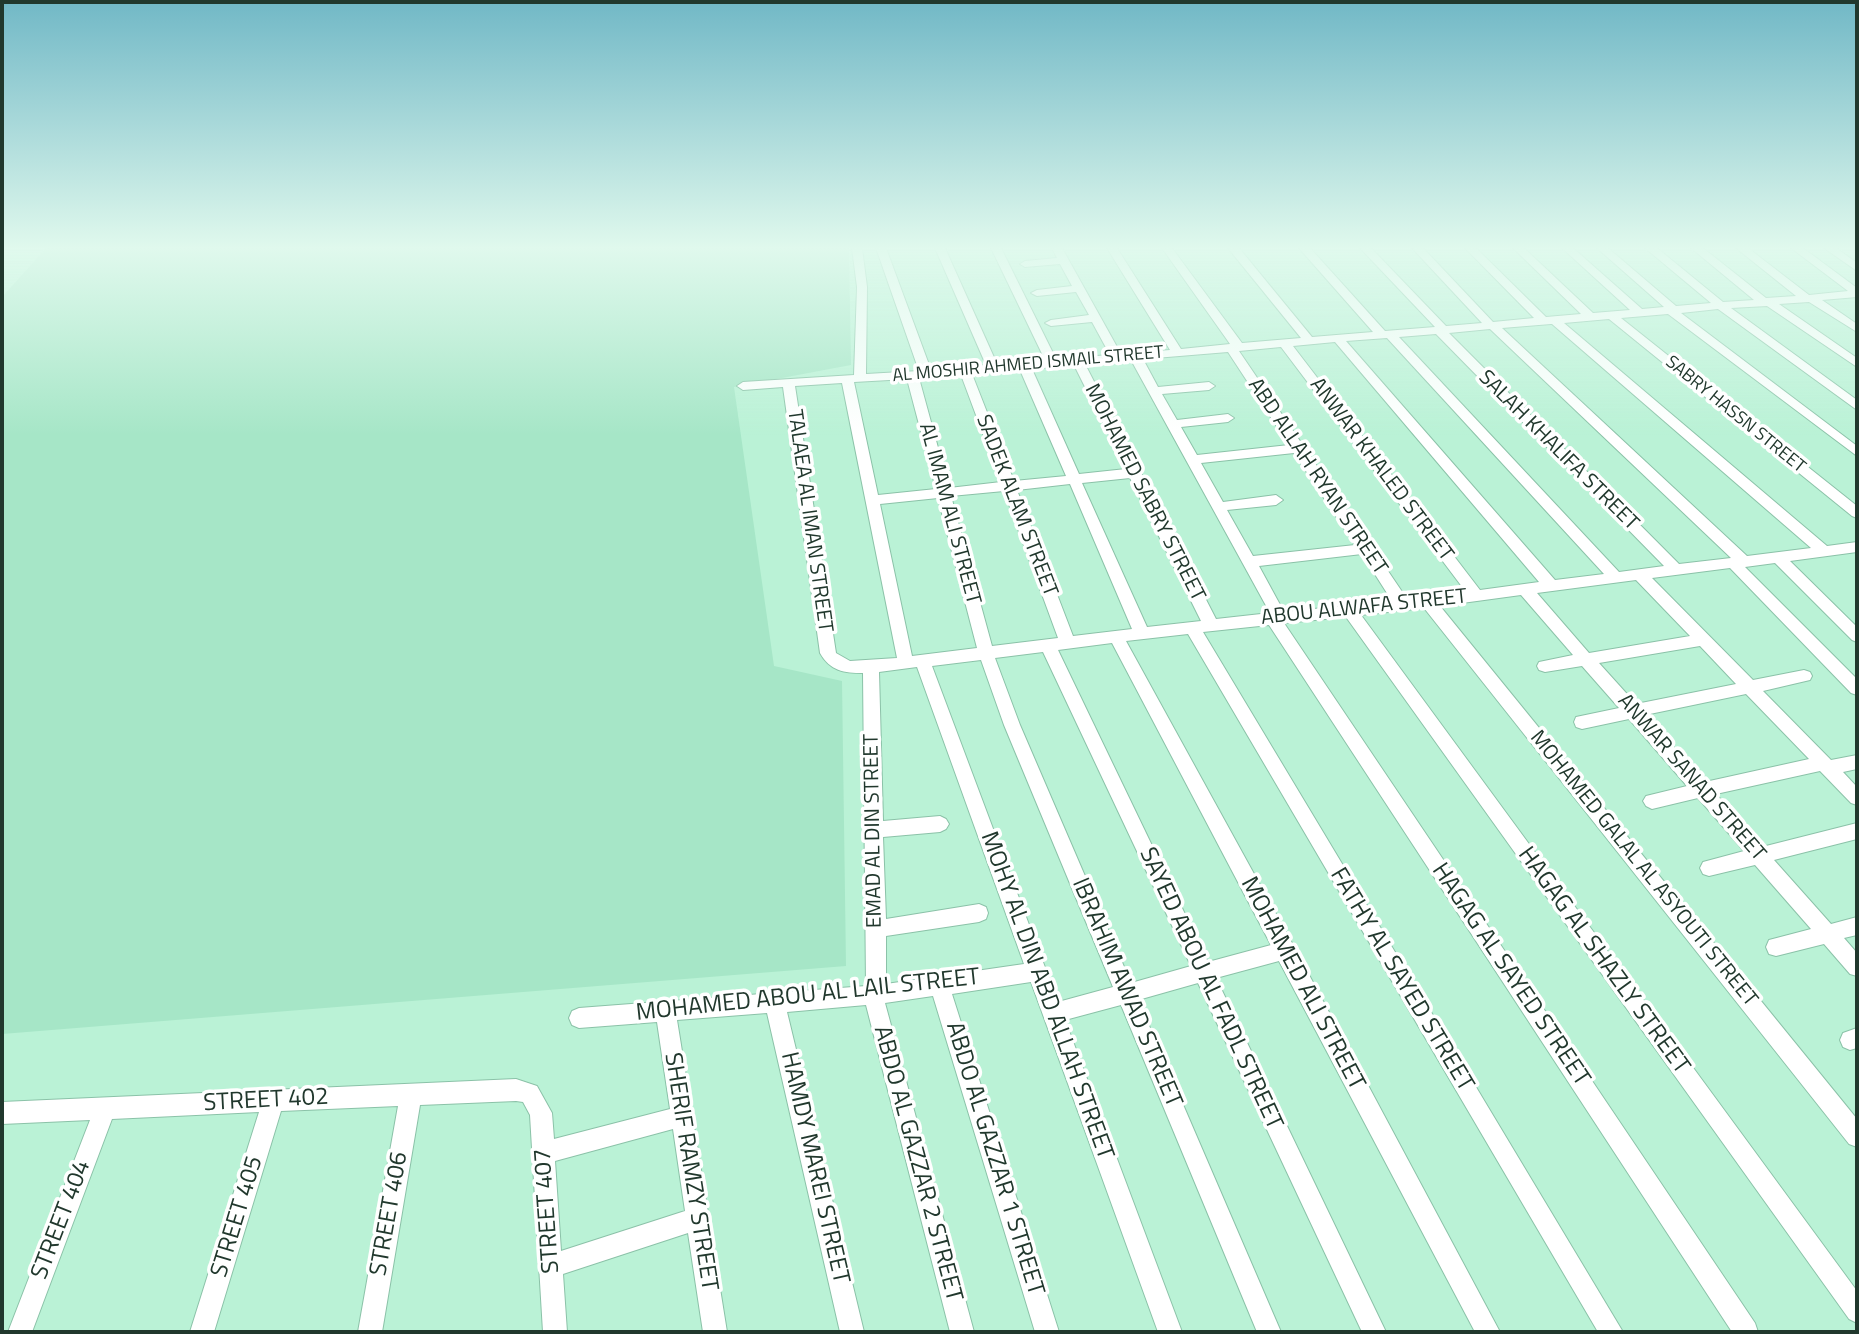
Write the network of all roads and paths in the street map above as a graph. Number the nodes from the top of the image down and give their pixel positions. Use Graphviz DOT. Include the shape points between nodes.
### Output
graph roads {
  1 [pos="860,310"];
  2 [pos="900,310"];
  3 [pos="967,310"];
  4 [pos="1026,310"];
  5 [pos="1092,310"];
  6 [pos="1151,310"];
  7 [pos="1209,310"];
  8 [pos="1284,310"];
  9 [pos="1363,310"];
  10 [pos="1424,310"];
  11 [pos="1477,310"];
  12 [pos="1537,310"];
  13 [pos="1583,310"];
  14 [pos="1637,310"];
  15 [pos="1683,310"];
  16 [pos="1726,310"];
  17 [pos="1779,310"];
  18 [pos="1828,310"];
  19 [pos="1674,311"];
  20 [pos="1641,314"];
  21 [pos="1613,317"];
  22 [pos="1096,318"];
  23 [pos="1591,318"];
  24 [pos="1550,322"];
  25 [pos="1051,323"];
  26 [pos="1492,326"];
  27 [pos="1857,329"];
  28 [pos="1443,331"];
  29 [pos="1387,335"];
  30 [pos="1338,339"];
  31 [pos="1310,342"];
  32 [pos="1285,344"];
  33 [pos="1235,348"];
  34 [pos="1178,353"];
  35 [pos="1135,356"];
  36 [pos="1118,358"];
  37 [pos="1077,361"];
  38 [pos="1052,363"];
  39 [pos="1857,363"];
  40 [pos="1024,365"];
  41 [pos="993,368"];
  42 [pos="965,370"];
  43 [pos="919,374"];
  44 [pos="853,379"];
  45 [pos="788,383"];
  46 [pos="743,386"];
  47 [pos="1209,386"];
  48 [pos="1155,391"];
  49 [pos="1857,406"];
  50 [pos="1228,418"];
  51 [pos="1172,424"];
  52 [pos="1300,448"];
  53 [pos="1857,452"];
  54 [pos="1194,460"];
  55 [pos="1134,473"];
  56 [pos="1074,481"];
  57 [pos="1009,487"];
  58 [pos="944,494"];
  59 [pos="872,500"];
  60 [pos="1276,500"];
  61 [pos="1218,507"];
  62 [pos="1857,513"];
  63 [pos="1366,549"];
  64 [pos="1824,551"];
  65 [pos="1853,552"];
  66 [pos="1778,557"];
  67 [pos="1249,562"];
  68 [pos="1738,562"];
  69 [pos="1676,570"];
  70 [pos="1640,575"];
  71 [pos="1616,578"];
  72 [pos="1551,586"];
  73 [pos="1525,590"];
  74 [pos="1477,596"];
  75 [pos="1428,602"];
  76 [pos="1403,605"];
  77 [pos="1349,610"];
  78 [pos="1276,618"];
  79 [pos="1201,626"];
  80 [pos="1142,634"];
  81 [pos="1857,636"];
  82 [pos="1116,637"];
  83 [pos="1703,640"];
  84 [pos="1058,644"];
  85 [pos="986,653"];
  86 [pos="1586,660"];
  87 [pos="914,662"];
  88 [pos="1545,666"];
  89 [pos="871,667"];
  90 [pos="1804,676"];
  91 [pos="1750,688"];
  92 [pos="1857,689"];
  93 [pos="1633,712"];
  94 [pos="1582,722"];
  95 [pos="1857,762"];
  96 [pos="1826,766"];
  97 [pos="1702,790"];
  98 [pos="1857,798"];
  99 [pos="1652,802"];
  100 [pos="940,824"];
  101 [pos="874,830"];
  102 [pos="1857,831"];
  103 [pos="1759,855"];
  104 [pos="1709,868"];
  105 [pos="979,913"];
  106 [pos="1857,926"];
  107 [pos="876,929"];
  108 [pos="1828,934"];
  109 [pos="1776,947"];
  110 [pos="1284,950"];
  111 [pos="1857,967"];
  112 [pos="1037,972"];
  113 [pos="1203,975"];
  114 [pos="940,986"];
  115 [pos="874,995"];
  116 [pos="1127,996"];
  117 [pos="775,1003"];
  118 [pos="665,1011"];
  119 [pos="1052,1014"];
  120 [pos="579,1018"];
  121 [pos="530,1093"];
  122 [pos="411,1095"];
  123 [pos="273,1101"];
  124 [pos="105,1108"];
  125 [pos="2,1113"];
  126 [pos="682,1116"];
  127 [pos="1857,1136"];
  128 [pos="544,1153"];
  129 [pos="698,1218"];
  130 [pos="551,1266"];
  131 [pos="1857,1311"];
  132 [pos="711,1331"];
  133 [pos="20,1332"];
  134 [pos="202,1332"];
  135 [pos="370,1332"];
  136 [pos="555,1332"];
  137 [pos="852,1332"];
  138 [pos="962,1332"];
  139 [pos="1047,1332"];
  140 [pos="1170,1332"];
  141 [pos="1269,1332"];
  142 [pos="1374,1332"];
  143 [pos="1488,1332"];
  144 [pos="1611,1332"];
  145 [pos="1746,1332"];
  1 -- 44 [label="street, MOHY AL DIN ABD ALLAH STREET"];
  2 -- 43 [label="street, AL IMAM ALI STREET"];
  3 -- 41 [label="street"];
  4 -- 38 [label="street"];
  5 -- 22 [label="street"];
  6 -- 34 [label="street"];
  7 -- 33 [label="street, ABD ALLAH RYAN STREET"];
  8 -- 31 [label="street"];
  9 -- 29 [label="street"];
  10 -- 28 [label="street, SALAH KHALIFA STREET"];
  11 -- 26 [label="street"];
  12 -- 24 [label="street"];
  13 -- 23 [label="street"];
  14 -- 20 [label="street"];
  15 -- 19 [label="street, AL MOSHIR AHMED ISMAIL STREET"];
  16 -- 49 [label="street"];
  17 -- 39 [label="street"];
  18 -- 27 [label="street"];
  19 -- 20 [label="street, AL MOSHIR AHMED ISMAIL STREET"];
  19 -- 53 [label="street"];
  20 -- 21 [label="street, AL MOSHIR AHMED ISMAIL STREET"];
  21 -- 23 [label="street, AL MOSHIR AHMED ISMAIL STREET"];
  21 -- 62 [label="street, SABRY HASSN STREET"];
  22 -- 25 [label="street"];
  22 -- 36 [label="street"];
  23 -- 24 [label="street, AL MOSHIR AHMED ISMAIL STREET"];
  24 -- 26 [label="street, AL MOSHIR AHMED ISMAIL STREET"];
  24 -- 64 [label="street"];
  26 -- 28 [label="street, AL MOSHIR AHMED ISMAIL STREET"];
  26 -- 68 [label="street"];
  28 -- 29 [label="street, AL MOSHIR AHMED ISMAIL STREET"];
  28 -- 69 [label="street, SALAH KHALIFA STREET"];
  29 -- 30 [label="street, AL MOSHIR AHMED ISMAIL STREET"];
  29 -- 71 [label="street"];
  30 -- 31 [label="street, AL MOSHIR AHMED ISMAIL STREET"];
  30 -- 72 [label="street"];
  31 -- 32 [label="street, AL MOSHIR AHMED ISMAIL STREET"];
  32 -- 33 [label="street, AL MOSHIR AHMED ISMAIL STREET"];
  32 -- 74 [label="street, ANWAR KHALED STREET"];
  33 -- 34 [label="street, AL MOSHIR AHMED ISMAIL STREET"];
  33 -- 52 [label="street, ABD ALLAH RYAN STREET"];
  34 -- 35 [label="street, AL MOSHIR AHMED ISMAIL STREET"];
  35 -- 36 [label="street, AL MOSHIR AHMED ISMAIL STREET"];
  35 -- 48 [label="street, HAGAG AL SAYED STREET"];
  36 -- 37 [label="street, AL MOSHIR AHMED ISMAIL STREET"];
  37 -- 38 [label="street, AL MOSHIR AHMED ISMAIL STREET"];
  37 -- 55 [label="street, MOHAMED SABRY STREET"];
  38 -- 40 [label="street, AL MOSHIR AHMED ISMAIL STREET"];
  40 -- 41 [label="street, AL MOSHIR AHMED ISMAIL STREET"];
  40 -- 56 [label="street"];
  41 -- 42 [label="street, AL MOSHIR AHMED ISMAIL STREET"];
  42 -- 43 [label="street, AL MOSHIR AHMED ISMAIL STREET"];
  42 -- 57 [label="street, SADEK ALAM STREET"];
  43 -- 44 [label="street, AL MOSHIR AHMED ISMAIL STREET"];
  43 -- 58 [label="street, AL IMAM ALI STREET"];
  44 -- 45 [label="street, AL MOSHIR AHMED ISMAIL STREET"];
  44 -- 59 [label="street, MOHY AL DIN ABD ALLAH STREET"];
  45 -- 46 [label="street, AL MOSHIR AHMED ISMAIL STREET"];
  45 -- 89 [label="street, TALAEA AL IMAN STREET" via="828,653 839,665"];
  47 -- 48 [label="street"];
  48 -- 51 [label="street, HAGAG AL SAYED STREET"];
  50 -- 51 [label="street"];
  51 -- 54 [label="street, HAGAG AL SAYED STREET"];
  52 -- 54 [label="street"];
  52 -- 63 [label="street, ABD ALLAH RYAN STREET"];
  54 -- 61 [label="street, HAGAG AL SAYED STREET"];
  55 -- 56 [label="street"];
  55 -- 79 [label="street, MOHAMED SABRY STREET"];
  56 -- 57 [label="street"];
  56 -- 80 [label="street"];
  57 -- 58 [label="street"];
  57 -- 84 [label="street, SADEK ALAM STREET"];
  58 -- 59 [label="street"];
  58 -- 85 [label="street, AL IMAM ALI STREET"];
  59 -- 87 [label="street, MOHY AL DIN ABD ALLAH STREET"];
  60 -- 61 [label="street"];
  61 -- 67 [label="street, HAGAG AL SAYED STREET"];
  63 -- 67 [label="street"];
  63 -- 76 [label="street, ABD ALLAH RYAN STREET"];
  64 -- 65 [label="street, ABOU ALWAFA STREET"];
  64 -- 66 [label="street, ABOU ALWAFA STREET"];
  66 -- 68 [label="street, ABOU ALWAFA STREET"];
  66 -- 81 [label="street"];
  67 -- 78 [label="street, HAGAG AL SAYED STREET"];
  68 -- 69 [label="street, ABOU ALWAFA STREET"];
  68 -- 92 [label="street"];
  69 -- 70 [label="street, ABOU ALWAFA STREET"];
  70 -- 71 [label="street, ABOU ALWAFA STREET"];
  70 -- 83 [label="street"];
  71 -- 72 [label="street, ABOU ALWAFA STREET"];
  72 -- 73 [label="street, ABOU ALWAFA STREET"];
  73 -- 74 [label="street, ABOU ALWAFA STREET"];
  73 -- 86 [label="street, ANWAR SANAD STREET"];
  74 -- 75 [label="street, ABOU ALWAFA STREET"];
  75 -- 76 [label="street, ABOU ALWAFA STREET"];
  75 -- 127 [label="street, MOHAMED GALAL AL ASYOUTI STREET"];
  76 -- 77 [label="street, ABOU ALWAFA STREET"];
  77 -- 78 [label="street, ABOU ALWAFA STREET"];
  77 -- 131 [label="street, HAGAG AL SHAZLY STREET"];
  78 -- 79 [label="street, ABOU ALWAFA STREET"];
  78 -- 145 [label="street, HAGAG AL SAYED STREET"];
  79 -- 80 [label="street, ABOU ALWAFA STREET"];
  79 -- 144 [label="street, FATHY AL SAYED STREET"];
  80 -- 82 [label="street, ABOU ALWAFA STREET"];
  82 -- 84 [label="street, ABOU ALWAFA STREET"];
  82 -- 110 [label="street, MOHAMED ALI STREET"];
  83 -- 86 [label="street"];
  83 -- 91 [label="street"];
  84 -- 85 [label="street, ABOU ALWAFA STREET"];
  84 -- 113 [label="street, SAYED ABOU AL FADL STREET"];
  85 -- 87 [label="street, ABOU ALWAFA STREET"];
  85 -- 116 [label="street, IBRAHIM AWAD STREET"];
  86 -- 88 [label="street"];
  86 -- 93 [label="street, ANWAR SANAD STREET"];
  87 -- 89 [label="street, ABOU ALWAFA STREET"];
  87 -- 112 [label="street, MOHY AL DIN ABD ALLAH STREET"];
  89 -- 101 [label="street, EMAD AL DIN STREET"];
  90 -- 91 [label="street"];
  91 -- 93 [label="street"];
  91 -- 96 [label="street"];
  93 -- 94 [label="street"];
  93 -- 97 [label="street, ANWAR SANAD STREET"];
  95 -- 96 [label="street"];
  96 -- 97 [label="street"];
  96 -- 98 [label="street"];
  97 -- 99 [label="street"];
  97 -- 103 [label="street, ANWAR SANAD STREET"];
  100 -- 101 [label="street"];
  101 -- 107 [label="street, EMAD AL DIN STREET"];
  102 -- 103 [label="street"];
  103 -- 104 [label="street"];
  103 -- 108 [label="street, ANWAR SANAD STREET"];
  105 -- 107 [label="street"];
  106 -- 108 [label="street"];
  107 -- 115 [label="street, EMAD AL DIN STREET"];
  108 -- 109 [label="street"];
  108 -- 111 [label="street, ANWAR SANAD STREET"];
  110 -- 113 [label="street"];
  110 -- 143 [label="street, MOHAMED ALI STREET"];
  112 -- 114 [label="street, MOHAMED ABOU AL LAIL STREET"];
  112 -- 119 [label="street, MOHY AL DIN ABD ALLAH STREET"];
  113 -- 116 [label="street"];
  113 -- 142 [label="street, SAYED ABOU AL FADL STREET"];
  114 -- 115 [label="street, MOHAMED ABOU AL LAIL STREET"];
  114 -- 139 [label="street, ABDO AL GAZZAR 1 STREET"];
  115 -- 117 [label="street, MOHAMED ABOU AL LAIL STREET"];
  115 -- 138 [label="street, ABDO AL GAZZAR 2 STREET"];
  116 -- 119 [label="street"];
  116 -- 141 [label="street, IBRAHIM AWAD STREET"];
  117 -- 118 [label="street, MOHAMED ABOU AL LAIL STREET"];
  117 -- 137 [label="street, HAMDY MAREI STREET"];
  118 -- 120 [label="street, MOHAMED ABOU AL LAIL STREET"];
  118 -- 126 [label="street, SHERIF RAMZY STREET"];
  119 -- 140 [label="street, MOHY AL DIN ABD ALLAH STREET"];
  121 -- 122 [label="street, STREET 402"];
  121 -- 128 [label="street, STREET 407" via="541,1112"];
  122 -- 123 [label="street, STREET 402"];
  122 -- 135 [label="street, STREET 406"];
  123 -- 124 [label="street, STREET 402"];
  123 -- 134 [label="street, STREET 405"];
  124 -- 125 [label="street, STREET 402"];
  124 -- 133 [label="street, STREET 404"];
  126 -- 128 [label="street"];
  126 -- 129 [label="street, SHERIF RAMZY STREET"];
  128 -- 130 [label="street, STREET 407"];
  129 -- 130 [label="street"];
  129 -- 132 [label="street, SHERIF RAMZY STREET"];
  130 -- 136 [label="street, STREET 407"];
}
